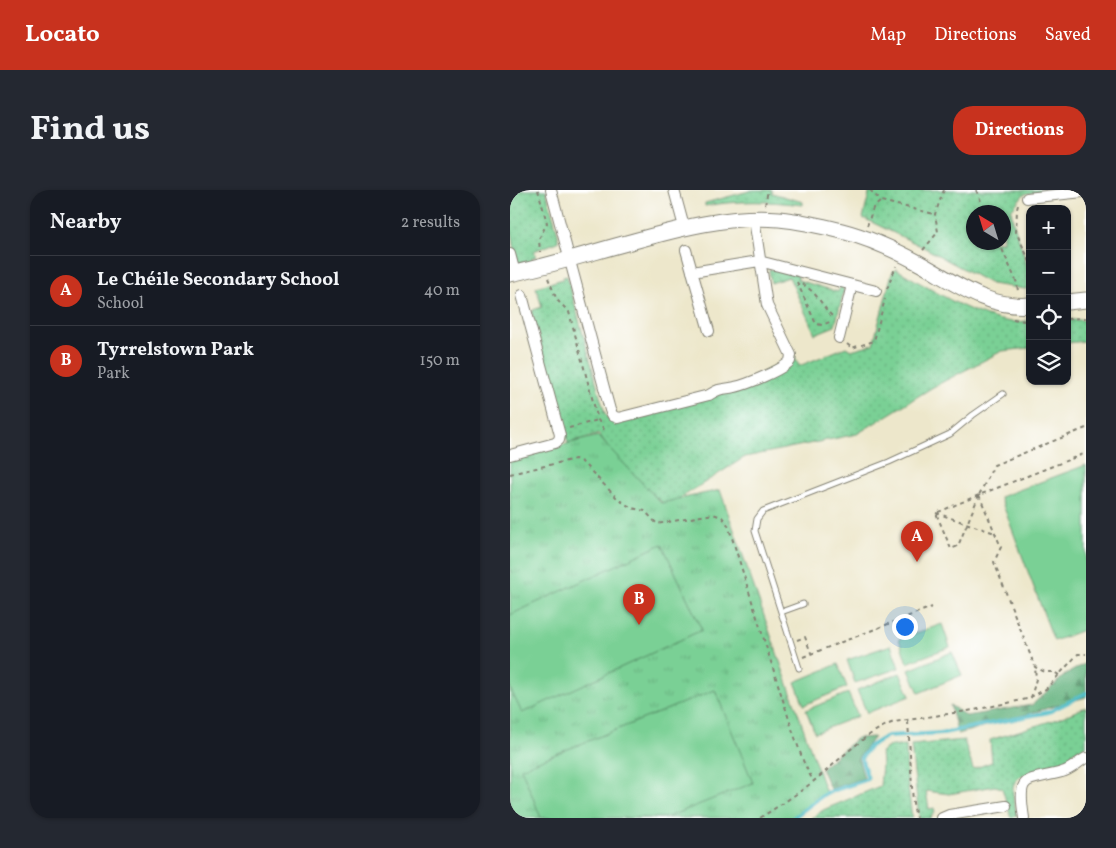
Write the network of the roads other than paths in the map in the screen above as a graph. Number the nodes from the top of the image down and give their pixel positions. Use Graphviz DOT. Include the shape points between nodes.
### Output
graph roads {
  1 [pos="552,190"];
  2 [pos="674,190"];
  3 [pos="1084,194"];
  4 [pos="1027,198"];
  5 [pos="757,212"];
  6 [pos="684,227"];
  7 [pos="686,250"];
  8 [pos="510,254"];
  9 [pos="569,259"];
  10 [pos="760,261"];
  11 [pos="692,272"];
  12 [pos="513,274"];
  13 [pos="852,284"];
  14 [pos="876,291"];
  15 [pos="522,294"];
  16 [pos="1086,300"];
  17 [pos="1071,302"];
  18 [pos="1020,306"];
  19 [pos="709,331"];
  20 [pos="839,338"];
  21 [pos="1003,394"];
  22 [pos="510,455"];
  23 [pos="803,604"];
  24 [pos="781,612"];
  25 [pos="799,668"];
  26 [pos="1086,758"];
  27 [pos="1006,806"];
  28 [pos="942,818"];
  29 [pos="1024,818"];
  1 -- 9 [label="street"];
  2 -- 6 [label="street"];
  3 -- 4 [label="street"];
  5 -- 6 [label="street"];
  5 -- 10 [label="street"];
  5 -- 18 [label="street" via="864,238 917,262 981,298"];
  6 -- 9 [label="street"];
  7 -- 11 [label="street"];
  8 -- 12 [label="street"];
  9 -- 10 [label="street" via="610,410 618,418 709,395 726,387 734,388 787,366 791,355 767,305"];
  9 -- 12 [label="street"];
  10 -- 11 [label="street"];
  10 -- 13 [label="street"];
  11 -- 19 [label="street"];
  13 -- 14 [label="street"];
  13 -- 20 [label="street"];
  15 -- 22 [label="street" via="560,431 559,440 555,443"];
  16 -- 17 [label="street"];
  21 -- 24 [label="lane" via="950,434 889,462 764,511 757,519 754,531"];
  23 -- 24 [label="lane"];
  24 -- 25 [label="lane"];
  26 -- 29 [label="street" via="1064,772 1028,780 1020,795"];
  27 -- 28 [label="street"];
}
